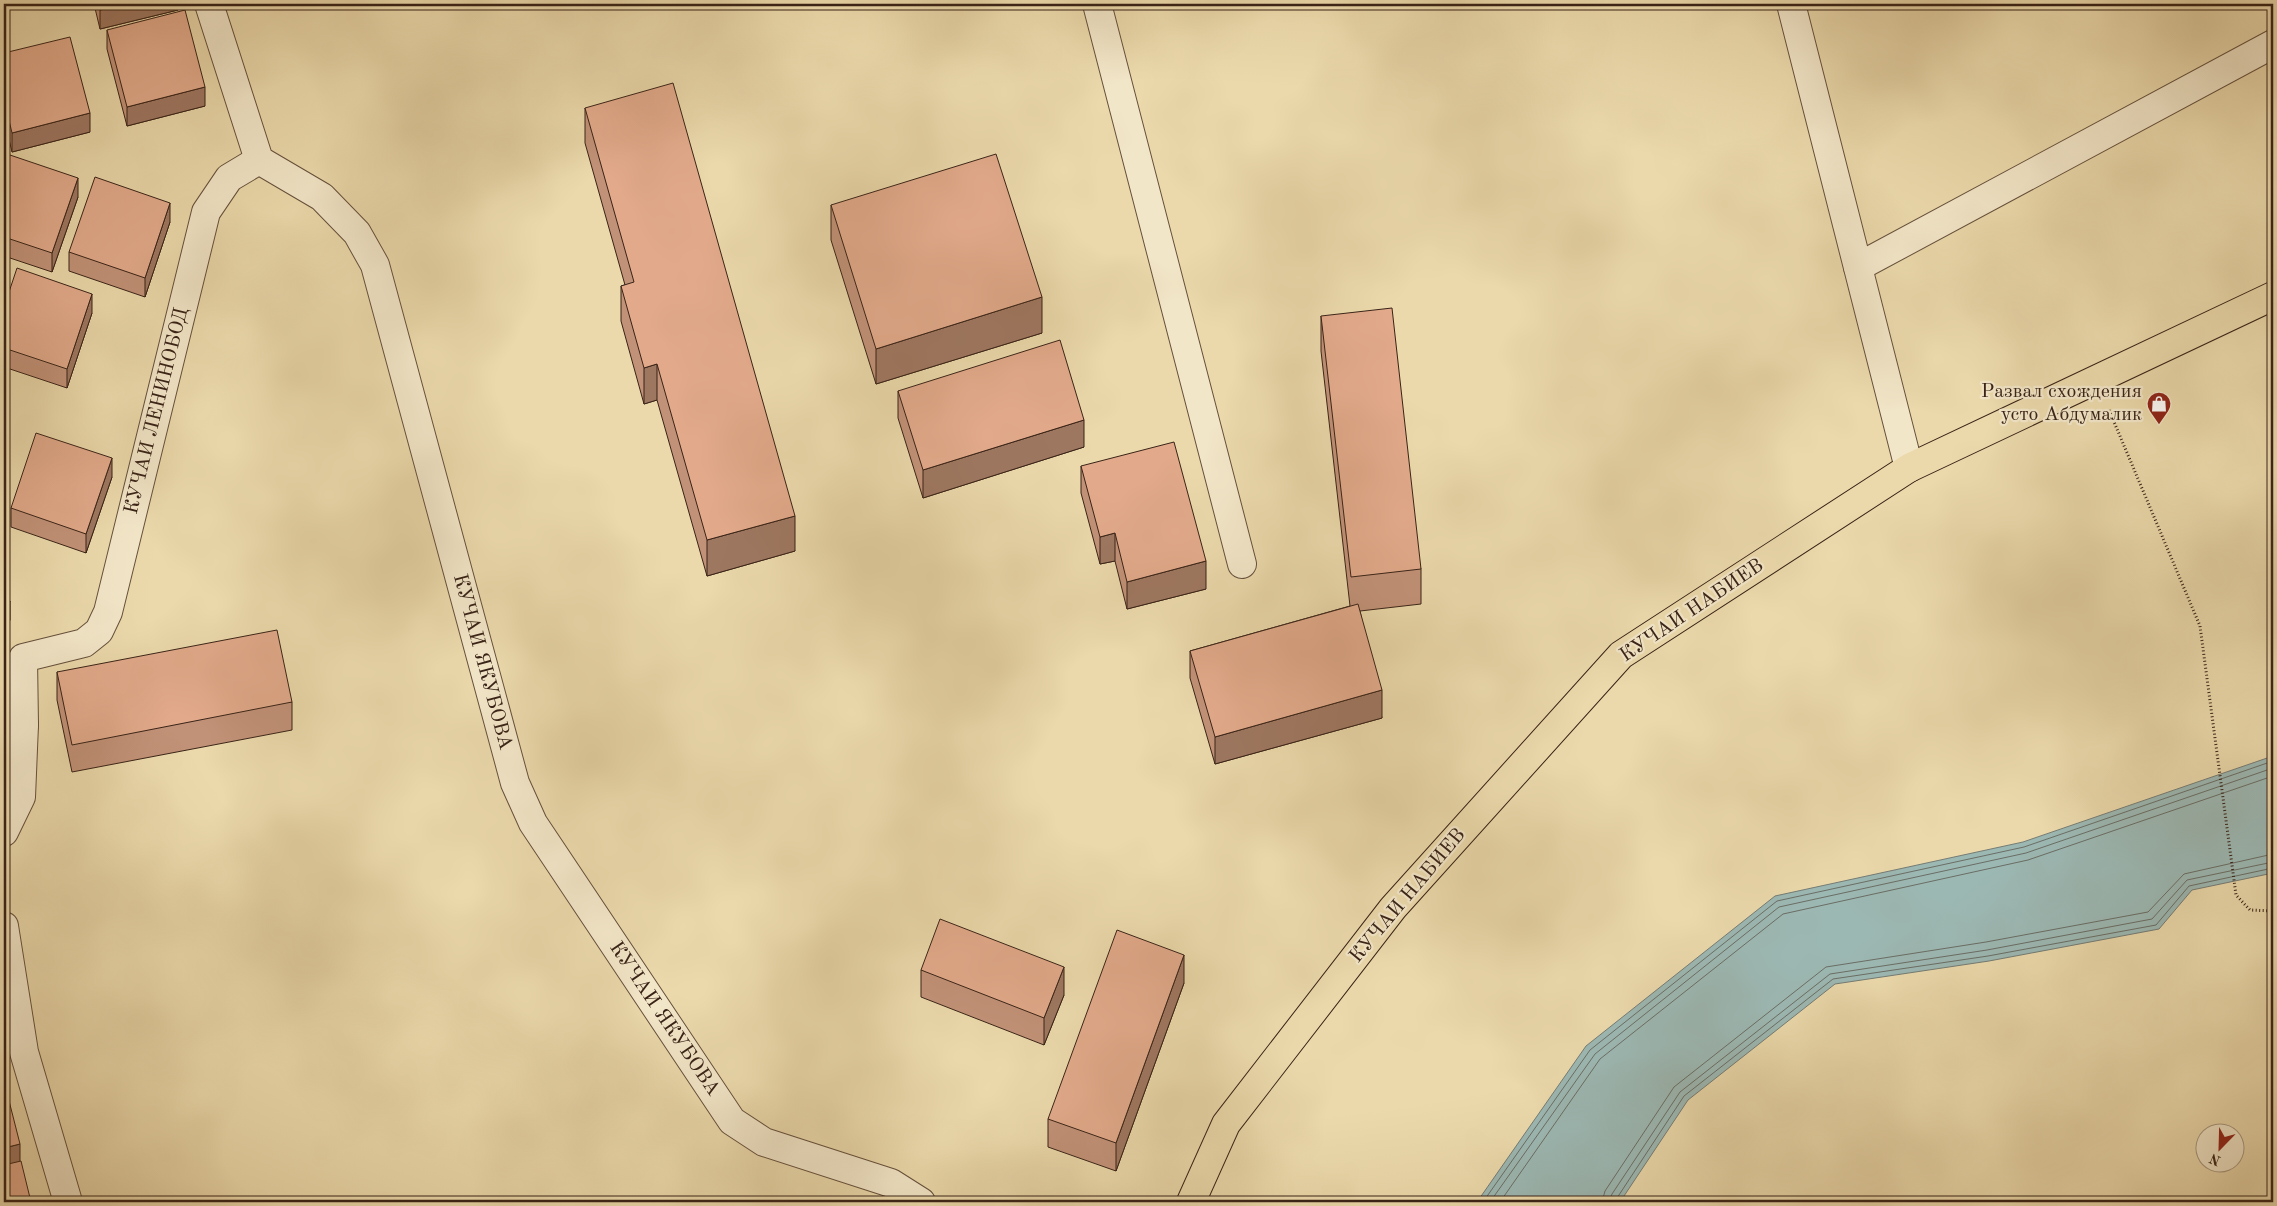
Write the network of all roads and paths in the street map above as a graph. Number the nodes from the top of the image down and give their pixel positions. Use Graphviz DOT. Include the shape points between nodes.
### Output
graph roads {
  1 [pos="210,4"];
  2 [pos="1097,4"];
  3 [pos="1790,4"];
  4 [pos="2273,44"];
  5 [pos="259,160"];
  6 [pos="1858,267"];
  7 [pos="2273,296"];
  8 [pos="2097,380"];
  9 [pos="1909,468"];
  10 [pos="1242,564"];
  11 [pos="14,722"];
  12 [pos="4,832"];
  13 [pos="2273,911"];
  14 [pos="4,926"];
  15 [pos="14,1054"];
  16 [pos="68,1202"];
  17 [pos="921,1202"];
  18 [pos="1191,1202"];
  1 -- 5 [label="street"];
  2 -- 10 [label="street"];
  3 -- 6 [label="street"];
  4 -- 6 [label="street"];
  5 -- 11 [label="street, КУЧАИ ЛЕНИНОБОД" via="229,178 206,212 108,612 99,631 84,643 23,658"];
  5 -- 17 [label="street, КУЧАИ ЯКУБОВА" via="322,197 357,233 375,265 515,783 533,823 732,1121 764,1142 891,1183"];
  6 -- 9 [label="street"];
  7 -- 8 [label="main road, КУЧАИ НАБИЕВ"];
  8 -- 9 [label="main road, КУЧАИ НАБИЕВ"];
  8 -- 13 [label="path" via="2200,626 2236,895 2250,910"];
  9 -- 18 [label="main road, КУЧАИ НАБИЕВ" via="1621,655 1393,908 1226,1124"];
  11 -- 12 [label="street" via="21,797"];
  14 -- 15 [label="street"];
  15 -- 16 [label="street"];
}
